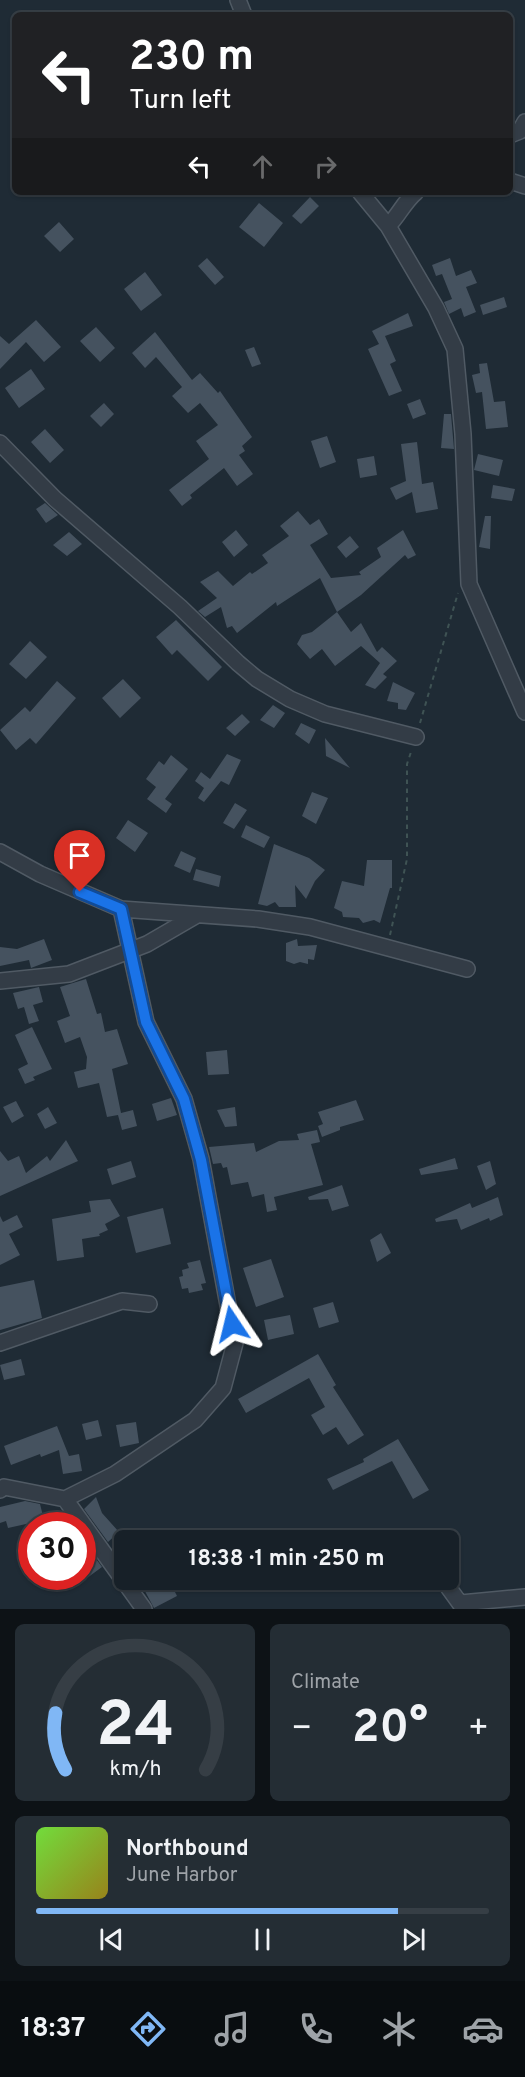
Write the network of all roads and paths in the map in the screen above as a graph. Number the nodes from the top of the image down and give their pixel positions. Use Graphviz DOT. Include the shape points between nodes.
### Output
graph roads {
  1 [pos="525,122"];
  2 [pos="513,134"];
  3 [pos="362,195"];
  4 [pos="412,195"];
  5 [pos="388,226"];
  6 [pos="0,443"];
  7 [pos="525,712"];
  8 [pos="416,737"];
  9 [pos="0,852"];
  10 [pos="121,909"];
  11 [pos="197,915"];
  12 [pos="129,951"];
  13 [pos="467,969"];
  14 [pos="0,981"];
  15 [pos="149,1304"];
  16 [pos="0,1343"];
  17 [pos="0,1490"];
  18 [pos="65,1499"];
  19 [pos="451,1590"];
  20 [pos="525,1597"];
  21 [pos="463,1606"];
  22 [pos="144,1609"];
  1 -- 2 [label="street"];
  3 -- 5 [label="street"];
  4 -- 5 [label="street"];
  5 -- 7 [label="street" via="455,349 464,434 469,584"];
  6 -- 8 [label="street" via="55,499 257,679 325,714"];
  9 -- 10 [label="street"];
  10 -- 11 [label="street"];
  10 -- 12 [label="street"];
  11 -- 12 [label="street"];
  11 -- 13 [label="street" via="310,927"];
  12 -- 14 [label="street" via="69,974"];
  12 -- 18 [label="street" via="146,1022 184,1099 198,1149 235,1343 223,1388 195,1420 115,1474"];
  15 -- 16 [label="street" via="122,1301"];
  17 -- 18 [label="street"];
  18 -- 22 [label="street"];
  19 -- 21 [label="street"];
  20 -- 21 [label="street"];
}
